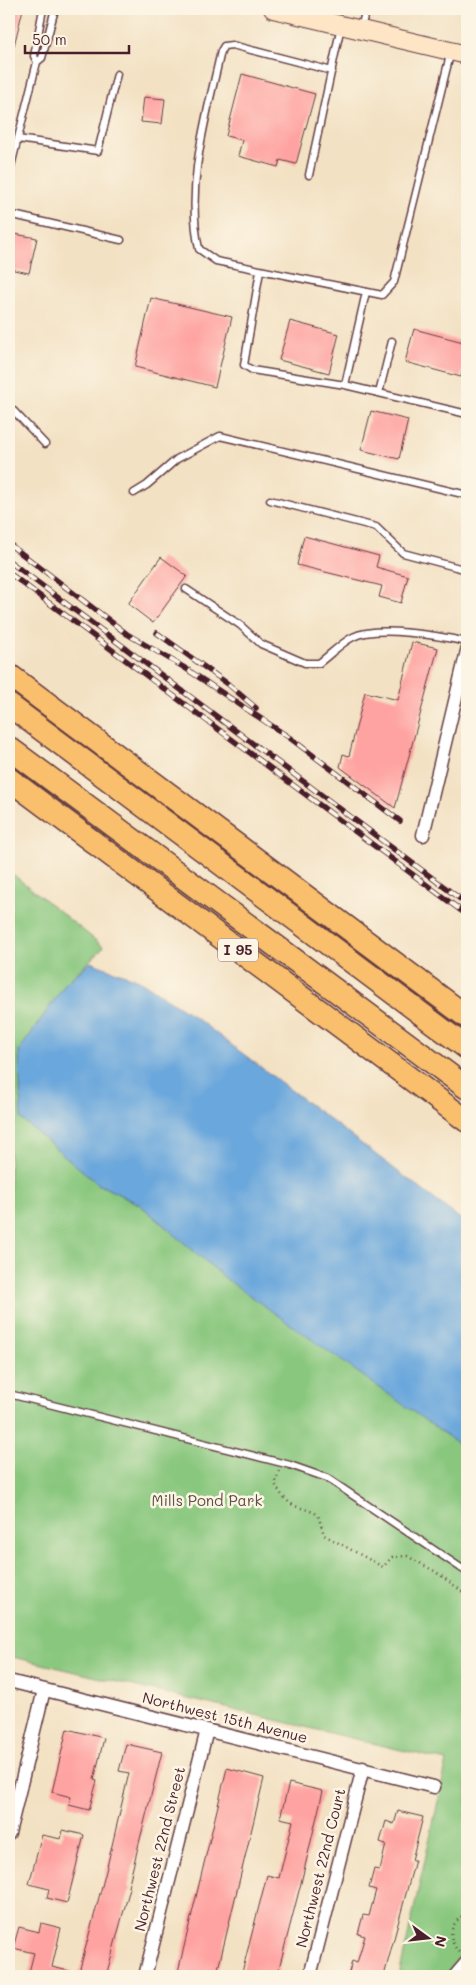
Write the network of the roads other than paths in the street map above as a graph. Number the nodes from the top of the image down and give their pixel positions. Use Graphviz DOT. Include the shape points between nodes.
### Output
graph roads {
  1 [pos="42,9"];
  2 [pos="56,9"];
  3 [pos="273,9"];
  4 [pos="366,9"];
  5 [pos="341,25"];
  6 [pos="361,30"];
  7 [pos="459,53"];
  8 [pos="37,62"];
  9 [pos="332,71"];
  10 [pos="118,74"];
  11 [pos="18,139"];
  12 [pos="9,174"];
  13 [pos="309,175"];
  14 [pos="9,214"];
  15 [pos="121,240"];
  16 [pos="260,271"];
  17 [pos="366,292"];
  18 [pos="392,341"];
  19 [pos="345,385"];
  20 [pos="379,393"];
  21 [pos="9,406"];
  22 [pos="467,414"];
  23 [pos="44,444"];
  24 [pos="134,493"];
  25 [pos="467,495"];
  26 [pos="270,500"];
  27 [pos="467,570"];
  28 [pos="186,589"];
  29 [pos="467,642"];
  30 [pos="467,651"];
  31 [pos="9,675"];
  32 [pos="463,691"];
  33 [pos="9,706"];
  34 [pos="9,748"];
  35 [pos="9,779"];
  36 [pos="424,835"];
  37 [pos="467,1017"];
  38 [pos="467,1048"];
  39 [pos="467,1088"];
  40 [pos="467,1121"];
  41 [pos="9,1394"];
  42 [pos="467,1572"];
  43 [pos="9,1681"];
  44 [pos="44,1690"];
  45 [pos="207,1730"];
  46 [pos="363,1768"];
  47 [pos="434,1787"];
  48 [pos="9,1833"];
  49 [pos="467,1962"];
  50 [pos="145,1976"];
  51 [pos="310,1976"];
  52 [pos="455,1976"];
  1 -- 8 [label="lane" via="34,56"];
  2 -- 8 [label="lane" via="42,58"];
  3 -- 5 [label="street"];
  4 -- 6 [label="lane"];
  5 -- 6 [label="street"];
  5 -- 9 [label="lane"];
  6 -- 7 [label="street"];
  7 -- 17 [label="lane" via="394,282 382,295"];
  8 -- 11 [label="lane"];
  9 -- 13 [label="lane"];
  9 -- 16 [label="lane" via="232,45 224,46 221,52 198,156 196,234 199,249 216,261"];
  10 -- 11 [label="lane" via="98,151"];
  11 -- 12 [label="lane"];
  14 -- 15 [label="lane"];
  16 -- 17 [label="lane"];
  16 -- 19 [label="lane" via="244,365 252,370"];
  17 -- 19 [label="lane"];
  18 -- 20 [label="lane"];
  19 -- 20 [label="lane"];
  20 -- 22 [label="lane"];
  21 -- 23 [label="lane"];
  24 -- 25 [label="lane" via="177,459 220,436"];
  26 -- 27 [label="lane" via="376,527 403,553"];
  28 -- 29 [label="lane" via="240,625 261,644 305,663 319,663 364,632 397,632"];
  30 -- 32 [label="street"];
  31 -- 37 [label="highway"];
  32 -- 36 [label="street"];
  33 -- 38 [label="highway"];
  34 -- 39 [label="highway"];
  35 -- 40 [label="highway, I 95"];
  41 -- 42 [label="lane" via="281,1463 327,1478"];
  43 -- 44 [label="street, Northwest 15th Avenue"];
  44 -- 45 [label="street, Northwest 15th Avenue"];
  44 -- 48 [label="street"];
  45 -- 46 [label="street, Northwest 15th Avenue"];
  45 -- 50 [label="street, Northwest 22nd Street"];
  46 -- 47 [label="street, Northwest 15th Avenue"];
  46 -- 51 [label="street, Northwest 22nd Court"];
  49 -- 52 [label="street"];
}
